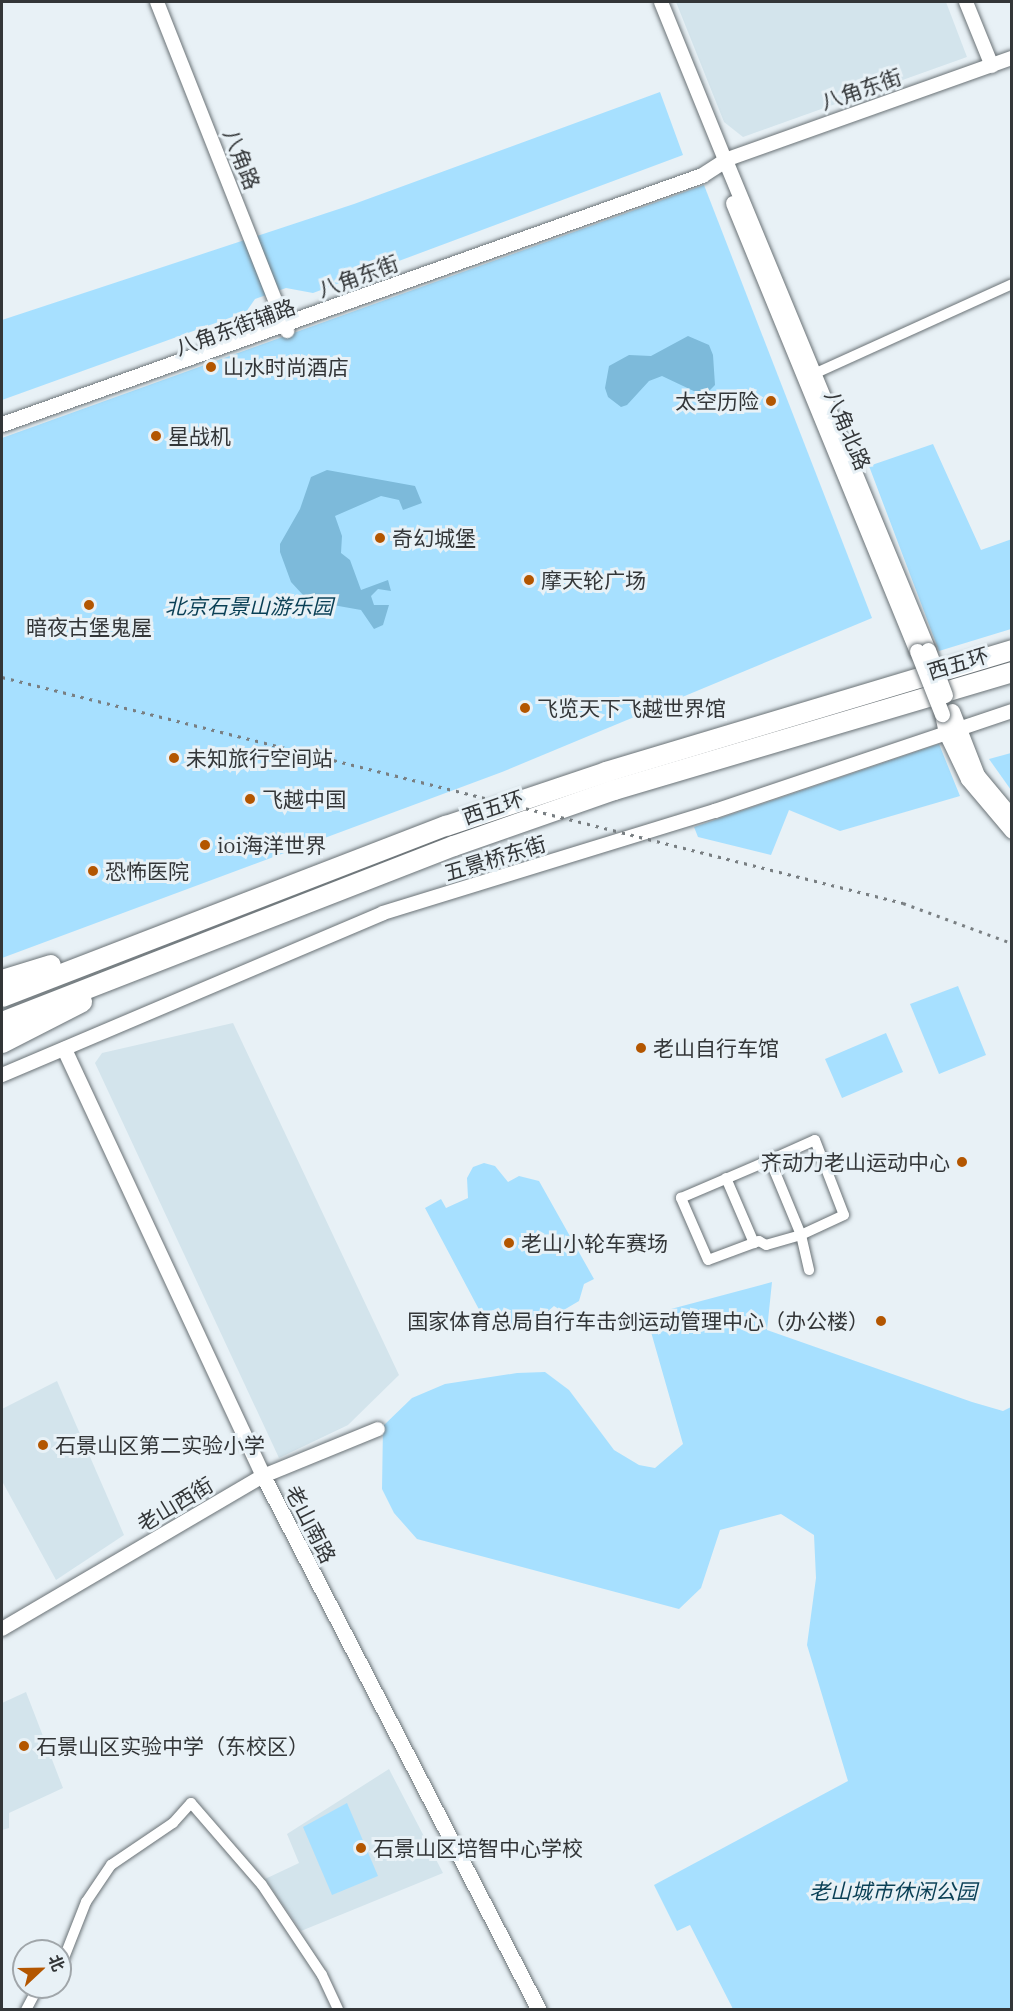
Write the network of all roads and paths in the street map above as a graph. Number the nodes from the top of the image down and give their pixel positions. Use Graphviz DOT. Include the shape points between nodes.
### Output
graph roads {
  1 [pos="157,2"];
  2 [pos="661,2"];
  3 [pos="966,2"];
  4 [pos="974,2"];
  5 [pos="1001,62"];
  6 [pos="724,160"];
  7 [pos="1011,284"];
  8 [pos="285,324"];
  9 [pos="814,374"];
  10 [pos="2,416"];
  11 [pos="2,424"];
  12 [pos="2,433"];
  13 [pos="1011,650"];
  14 [pos="922,651"];
  15 [pos="1011,672"];
  16 [pos="1011,711"];
  17 [pos="951,731"];
  18 [pos="1011,817"];
  19 [pos="1011,831"];
  20 [pos="160,934"];
  21 [pos="197,945"];
  22 [pos="2,980"];
  23 [pos="2,998"];
  24 [pos="2,1022"];
  25 [pos="2,1043"];
  26 [pos="64,1049"];
  27 [pos="2,1075"];
  28 [pos="770,1160"];
  29 [pos="726,1178"];
  30 [pos="801,1235"];
  31 [pos="753,1243"];
  32 [pos="809,1270"];
  33 [pos="378,1429"];
  34 [pos="263,1476"];
  35 [pos="2,1629"];
  36 [pos="71,1939"];
  37 [pos="338,2010"];
  38 [pos="539,2010"];
  1 -- 8 [label="street, 八角路"];
  2 -- 6 [label="street, 八角北路"];
  3 -- 5 [label="street"];
  4 -- 5 [label="street"];
  5 -- 6 [label="street, 八角东街"];
  6 -- 8 [label="main road, 八角东街"];
  6 -- 8 [label="main road, 八角东街" via="702,175"];
  6 -- 9 [label="main road, 八角北路"];
  6 -- 14 [label="main road, 八角北路" via="724,181"];
  7 -- 9 [label="street"];
  8 -- 10 [label="main road, 八角东街"];
  8 -- 11 [label="main road, 八角东街"];
  8 -- 12 [label="main road, 八角东街辅路"];
  9 -- 14 [label="main road, 八角北路"];
  13 -- 20 [label="highway, 西五环" via="606,772 446,826"];
  14 -- 17 [label="main road, 八角北路, bridge"];
  15 -- 21 [label="highway, 西五环" via="614,790 454,846"];
  16 -- 17 [label="street, 五景桥东街"];
  17 -- 18 [label="main road" via="977,775"];
  17 -- 19 [label="main road" via="968,780"];
  17 -- 26 [label="street, 五景桥东街" via="715,811 383,914"];
  20 -- 22 [label="highway"];
  20 -- 23 [label="highway, 西五环"];
  21 -- 24 [label="highway, 西五环"];
  21 -- 25 [label="highway"];
  26 -- 27 [label="street, 五景桥东街"];
  26 -- 34 [label="main road, 老山南路"];
  28 -- 29 [label="street"];
  28 -- 30 [label="street"];
  28 -- 30 [label="street" via="815,1140 844,1215"];
  29 -- 31 [label="street"];
  29 -- 31 [label="street" via="681,1198 708,1260"];
  30 -- 31 [label="street" via="766,1245"];
  30 -- 32 [label="street"];
  33 -- 34 [label="street, 老山西街"];
  34 -- 35 [label="street, 老山西街"];
  34 -- 38 [label="main road, 老山南路"];
  36 -- 37 [label="street" via="86,1902 111,1864 173,1823 191,1803 262,1885 322,1975"];
}
